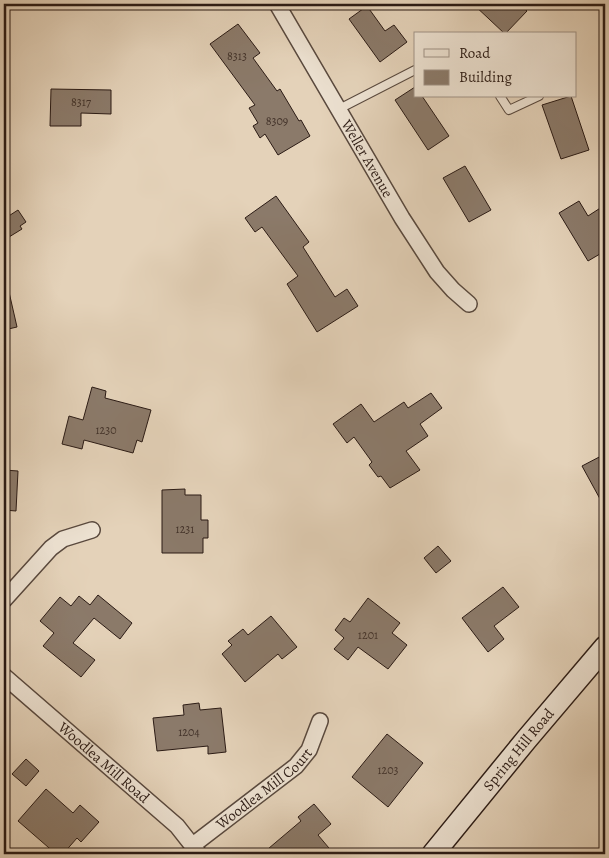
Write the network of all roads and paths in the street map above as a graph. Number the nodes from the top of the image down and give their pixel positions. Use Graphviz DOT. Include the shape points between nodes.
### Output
graph roads {
  1 [pos="277,4"];
  2 [pos="414,71"];
  3 [pos="501,98"];
  4 [pos="535,98"];
  5 [pos="339,109"];
  6 [pos="469,304"];
  7 [pos="92,530"];
  8 [pos="4,600"];
  9 [pos="605,647"];
  10 [pos="4,676"];
  11 [pos="320,721"];
  12 [pos="196,850"];
  13 [pos="434,854"];
  1 -- 5 [label="street, Weller Avenue"];
  2 -- 5 [label="lane"];
  3 -- 4 [label="lane" via="509,110"];
  5 -- 6 [label="street, Weller Avenue" via="437,272"];
  7 -- 8 [label="street" via="64,539 51,548"];
  9 -- 13 [label="main road, Spring Hill Road"];
  10 -- 12 [label="street, Woodlea Mill Road" via="177,826"];
  11 -- 12 [label="street, Woodlea Mill Court" via="309,750 296,766"];
}
